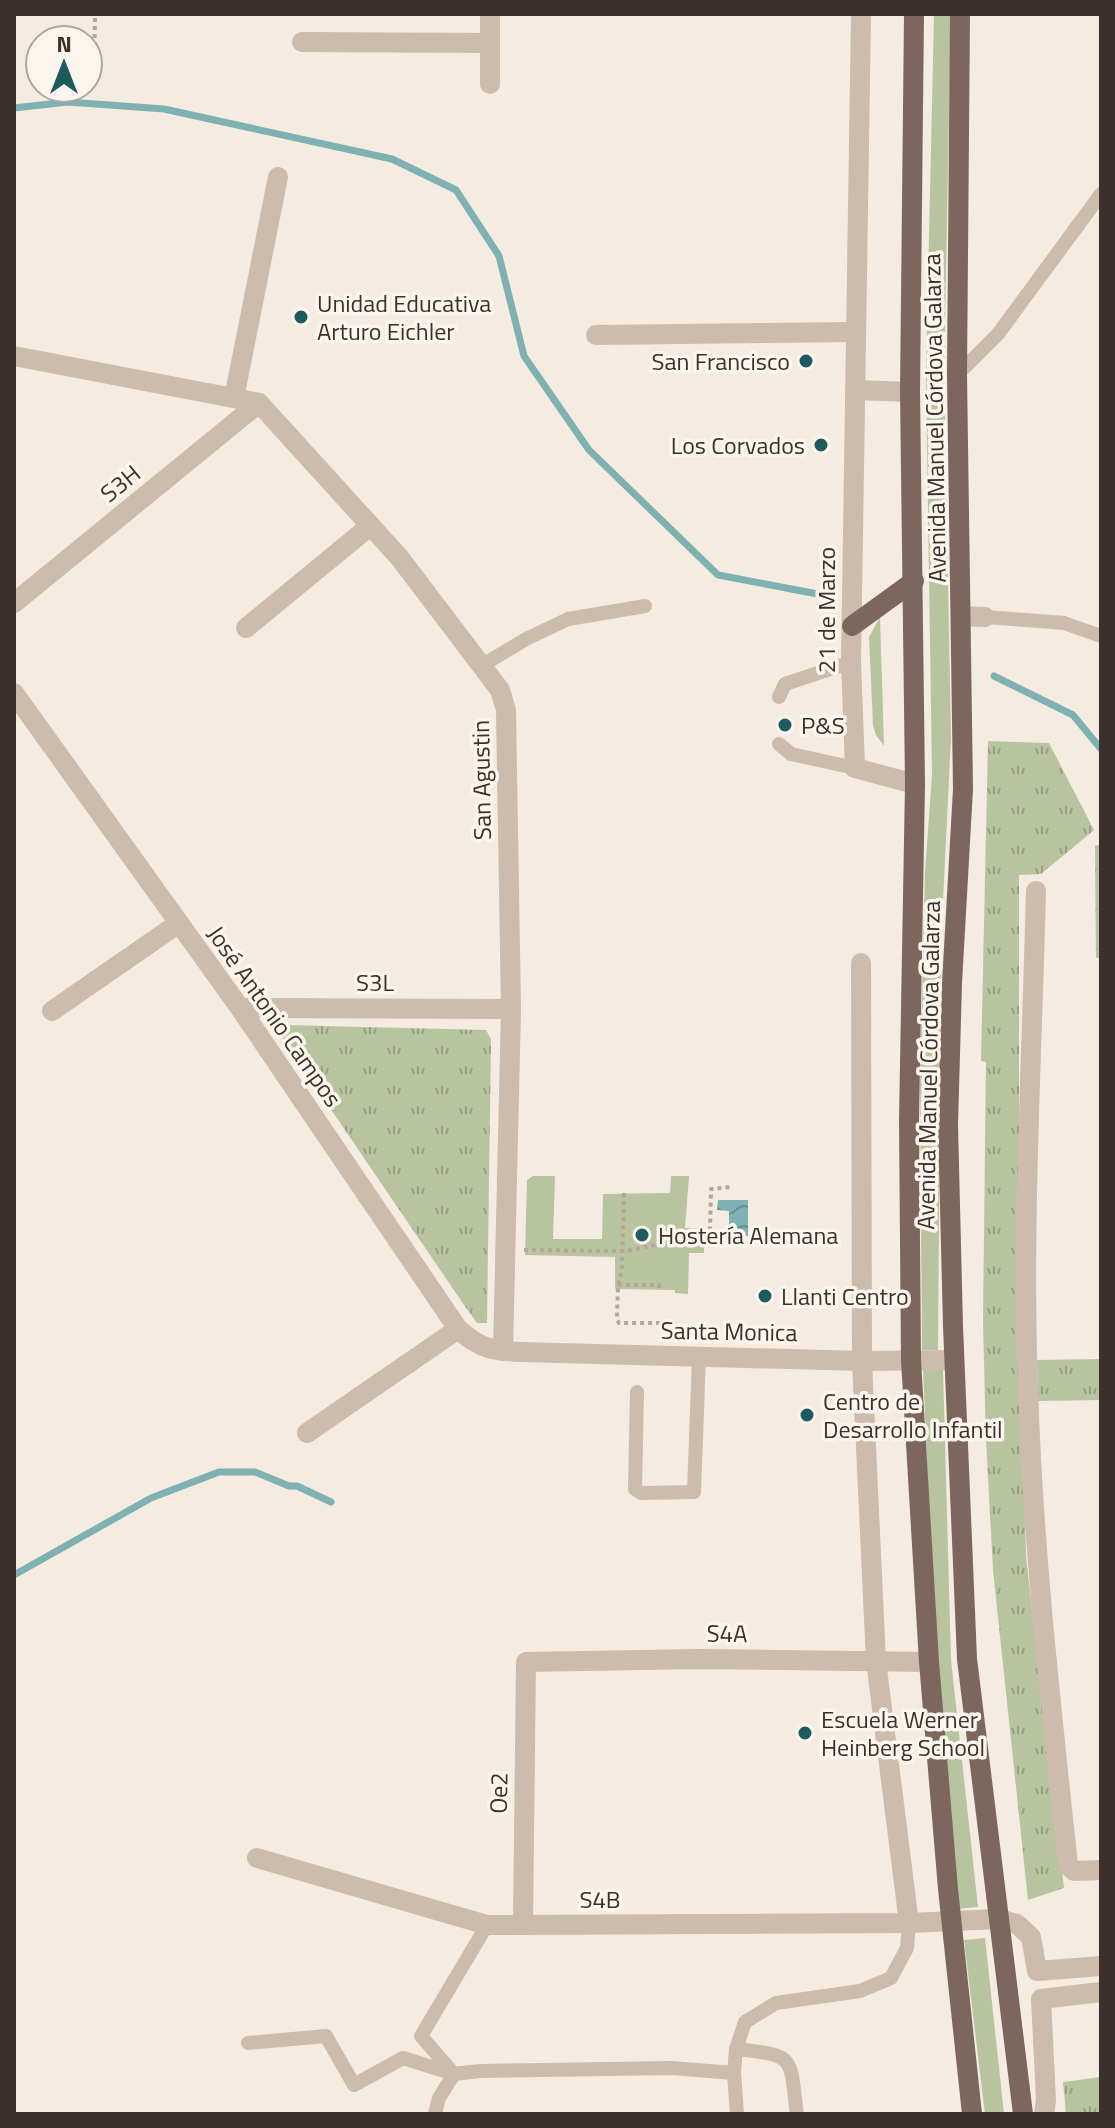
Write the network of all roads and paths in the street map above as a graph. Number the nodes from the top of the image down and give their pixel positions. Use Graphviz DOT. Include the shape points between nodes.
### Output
graph roads {
  1 [pos="490,14"];
  2 [pos="861,14"];
  3 [pos="914,14"];
  4 [pos="960,14"];
  5 [pos="302,42"];
  6 [pos="490,43"];
  7 [pos="490,84"];
  8 [pos="278,177"];
  9 [pos="1101,194"];
  10 [pos="856,332"];
  11 [pos="596,335"];
  12 [pos="14,356"];
  13 [pos="957,375"];
  14 [pos="855,390"];
  15 [pos="910,392"];
  16 [pos="234,398"];
  17 [pos="259,403"];
  18 [pos="370,526"];
  19 [pos="914,581"];
  20 [pos="14,603"];
  21 [pos="645,606"];
  22 [pos="962,616"];
  23 [pos="985,617"];
  24 [pos="852,626"];
  25 [pos="246,628"];
  26 [pos="1101,636"];
  27 [pos="851,662"];
  28 [pos="481,666"];
  29 [pos="14,693"];
  30 [pos="779,697"];
  31 [pos="779,744"];
  32 [pos="855,768"];
  33 [pos="915,784"];
  34 [pos="1036,891"];
  35 [pos="179,923"];
  36 [pos="861,963"];
  37 [pos="240,1008"];
  38 [pos="511,1009"];
  39 [pos="52,1011"];
  40 [pos="731,1187"];
  41 [pos="624,1193"];
  42 [pos="522,1250"];
  43 [pos="622,1251"];
  44 [pos="618,1285"];
  45 [pos="659,1289"];
  46 [pos="678,1323"];
  47 [pos="458,1329"];
  48 [pos="503,1351"];
  49 [pos="699,1356"];
  50 [pos="911,1360"];
  51 [pos="954,1360"];
  52 [pos="862,1361"];
  53 [pos="637,1392"];
  54 [pos="307,1433"];
  55 [pos="876,1661"];
  56 [pos="526,1662"];
  57 [pos="929,1662"];
  58 [pos="257,1858"];
  59 [pos="1101,1870"];
  60 [pos="999,1919"];
  61 [pos="952,1921"];
  62 [pos="909,1923"];
  63 [pos="487,1925"];
  64 [pos="523,1925"];
  65 [pos="1101,1966"];
  66 [pos="1037,1971"];
  67 [pos="1101,1992"];
  68 [pos="1041,1999"];
  69 [pos="248,2043"];
  70 [pos="736,2049"];
  71 [pos="734,2073"];
  72 [pos="454,2074"];
  73 [pos="435,2114"];
  74 [pos="737,2114"];
  75 [pos="797,2114"];
  76 [pos="972,2114"];
  77 [pos="1023,2114"];
  78 [pos="1044,2114"];
  1 -- 6 [label="street"];
  2 -- 10 [label="street, 21 de Marzo"];
  3 -- 15 [label="main road, Avenida Manuel Córdova Galarza"];
  4 -- 13 [label="main road, Avenida Manuel Córdova Galarza"];
  5 -- 6 [label="street"];
  6 -- 7 [label="street"];
  8 -- 16 [label="street"];
  9 -- 13 [label="lane" via="998,334"];
  10 -- 11 [label="street"];
  10 -- 14 [label="street, 21 de Marzo"];
  12 -- 16 [label="street"];
  13 -- 22 [label="main road, Avenida Manuel Córdova Galarza"];
  14 -- 15 [label="street"];
  14 -- 24 [label="street, 21 de Marzo"];
  15 -- 19 [label="main road, Avenida Manuel Córdova Galarza"];
  16 -- 17 [label="street"];
  17 -- 18 [label="street, San Agustin"];
  17 -- 20 [label="street, S3H"];
  18 -- 25 [label="street"];
  18 -- 28 [label="street, San Agustin"];
  19 -- 24 [label="main road"];
  19 -- 33 [label="main road, Avenida Manuel Córdova Galarza"];
  21 -- 28 [label="lane" via="568,619"];
  22 -- 23 [label="street"];
  22 -- 51 [label="main road, Avenida Manuel Córdova Galarza" via="963,789 948,1125"];
  23 -- 26 [label="lane" via="1064,623"];
  24 -- 27 [label="street, 21 de Marzo"];
  27 -- 30 [label="lane" via="785,684"];
  27 -- 32 [label="street, 21 de Marzo"];
  28 -- 38 [label="street, San Agustin" via="500,690 506,710"];
  29 -- 35 [label="street, José Antonio Campos"];
  31 -- 32 [label="lane" via="791,754"];
  32 -- 33 [label="street"];
  33 -- 50 [label="main road, Avenida Manuel Córdova Galarza"];
  34 -- 59 [label="street" via="1027,1262 1040,1608 1068,1865 1074,1871"];
  35 -- 37 [label="street, José Antonio Campos"];
  35 -- 39 [label="street"];
  36 -- 52 [label="street"];
  37 -- 38 [label="street, S3L"];
  37 -- 47 [label="street, José Antonio Campos"];
  38 -- 48 [label="street, San Agustin"];
  40 -- 43 [label="path" via="711,1189 710,1232 686,1232 676,1241"];
  41 -- 43 [label="path"];
  42 -- 43 [label="path"];
  43 -- 44 [label="path"];
  44 -- 45 [label="path"];
  44 -- 46 [label="path" via="619,1323"];
  47 -- 48 [label="street, José Antonio Campos" via="474,1343"];
  47 -- 54 [label="street"];
  48 -- 49 [label="street, Santa Monica"];
  49 -- 52 [label="street, Santa Monica"];
  49 -- 53 [label="lane" via="694,1492 635,1489"];
  50 -- 51 [label="street, Santa Monica"];
  50 -- 52 [label="street, Santa Monica"];
  50 -- 57 [label="main road, Avenida Manuel Córdova Galarza"];
  51 -- 60 [label="main road, Avenida Manuel Córdova Galarza" via="967,1659"];
  52 -- 55 [label="street"];
  55 -- 56 [label="street, S4A"];
  55 -- 57 [label="street, S4A"];
  55 -- 62 [label="street"];
  56 -- 64 [label="street, Oe2"];
  57 -- 61 [label="main road, Avenida Manuel Córdova Galarza"];
  58 -- 63 [label="street, S4B"];
  60 -- 61 [label="street, S4B"];
  60 -- 66 [label="street" via="1017,1924 1031,1937"];
  60 -- 77 [label="main road, Avenida Manuel Córdova Galarza"];
  61 -- 62 [label="street, S4B"];
  61 -- 76 [label="main road, Avenida Manuel Córdova Galarza"];
  62 -- 64 [label="street, S4B"];
  62 -- 70 [label="lane" via="907,1948 891,1978 860,1991 776,2003 745,2022"];
  63 -- 64 [label="street, S4B"];
  63 -- 72 [label="lane" via="421,2036"];
  65 -- 66 [label="street"];
  66 -- 68 [label="street"];
  67 -- 68 [label="street"];
  68 -- 78 [label="street"];
  69 -- 72 [label="lane" via="326,2036 354,2085 403,2058"];
  70 -- 71 [label="lane"];
  70 -- 75 [label="lane" via="786,2059"];
  71 -- 72 [label="lane" via="672,2068"];
  71 -- 74 [label="lane"];
  72 -- 73 [label="lane"];
}
